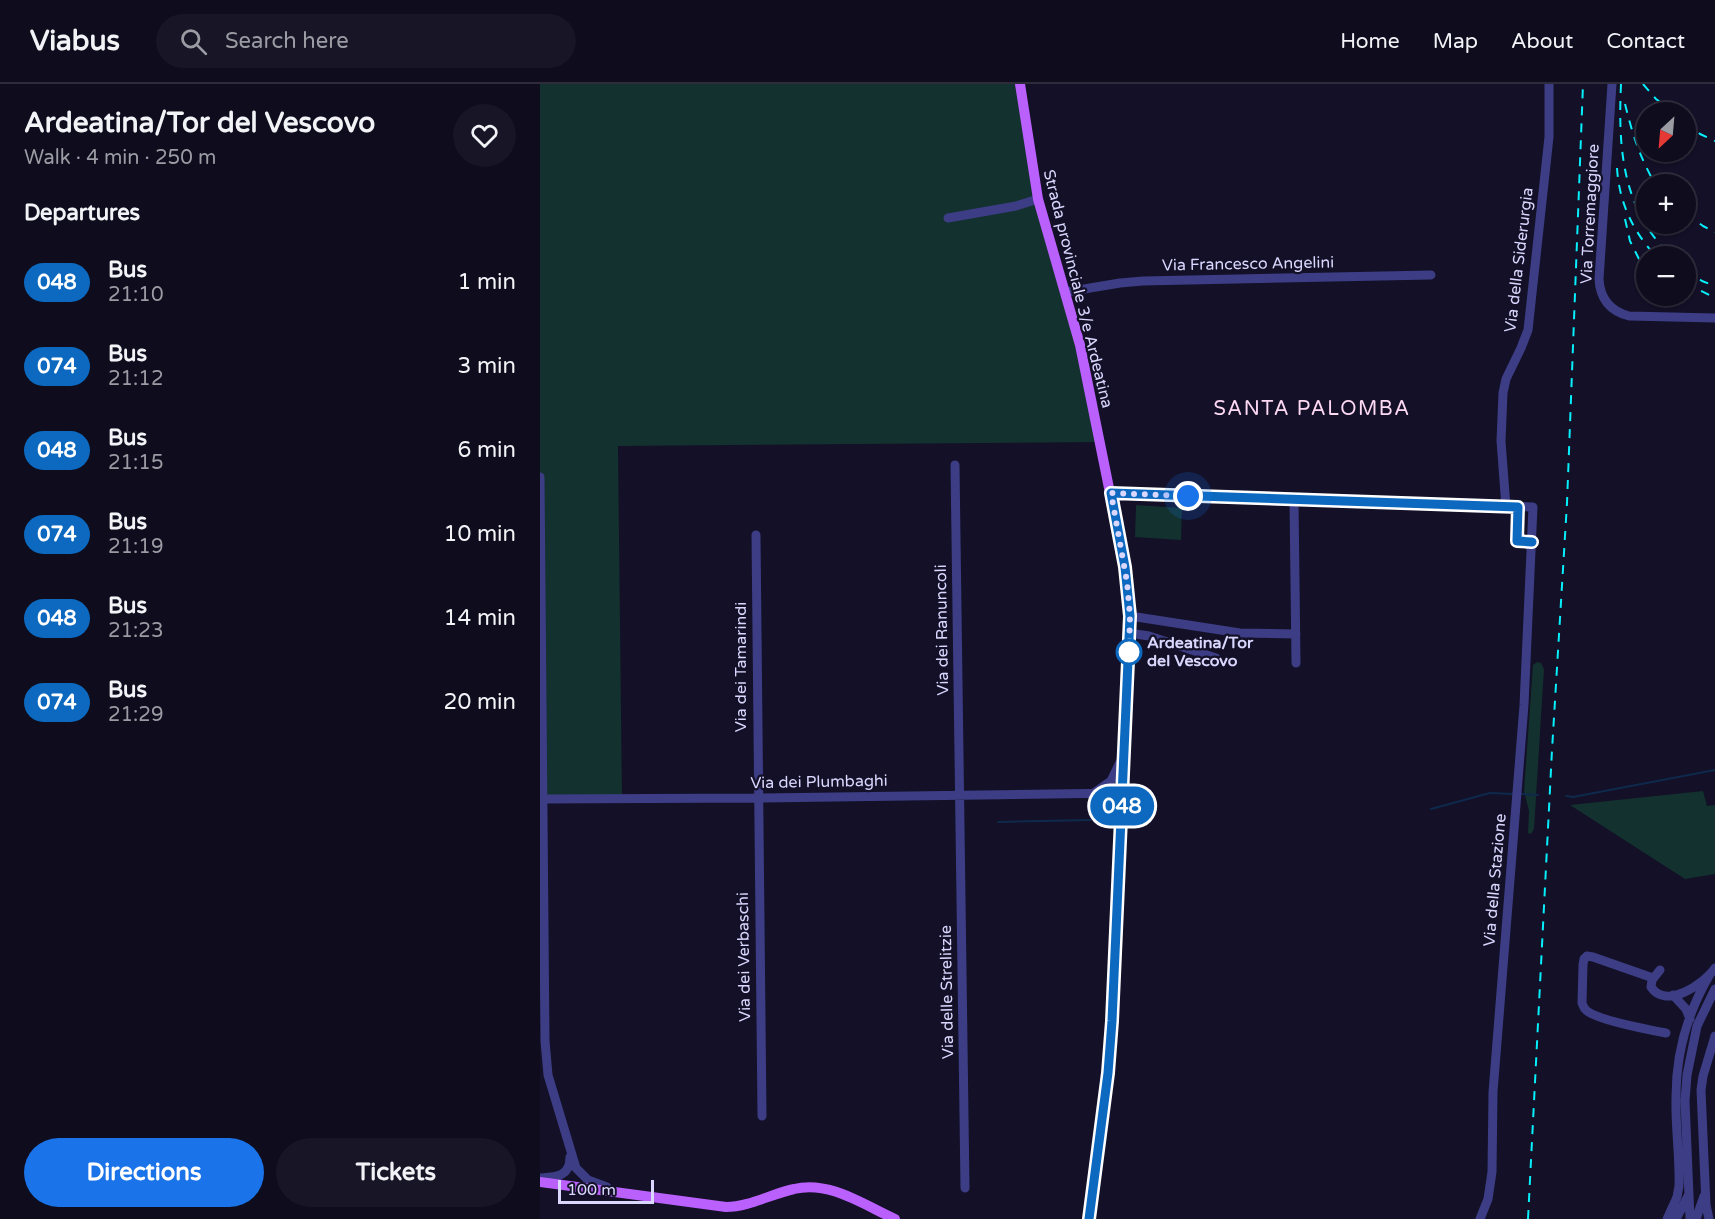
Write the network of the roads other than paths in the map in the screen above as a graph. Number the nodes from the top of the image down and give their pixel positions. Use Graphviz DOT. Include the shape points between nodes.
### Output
graph roads {
  1 [pos="1020,84"];
  2 [pos="1550,84"];
  3 [pos="1612,84"];
  4 [pos="1038,199"];
  5 [pos="948,218"];
  6 [pos="1431,275"];
  7 [pos="1066,292"];
  8 [pos="1715,318"];
  9 [pos="955,465"];
  10 [pos="540,477"];
  11 [pos="1111,493"];
  12 [pos="1294,500"];
  13 [pos="1506,507"];
  14 [pos="1518,507"];
  15 [pos="756,535"];
  16 [pos="1532,542"];
  17 [pos="1130,616"];
  18 [pos="1129,633"];
  19 [pos="1296,634"];
  20 [pos="1216,658"];
  21 [pos="1296,663"];
  22 [pos="1125,752"];
  23 [pos="1094,793"];
  24 [pos="1122,793"];
  25 [pos="960,795"];
  26 [pos="757,798"];
  27 [pos="543,799"];
  28 [pos="1121,821"];
  29 [pos="1712,972"];
  30 [pos="1701,992"];
  31 [pos="1713,993"];
  32 [pos="1672,995"];
  33 [pos="1690,1020"];
  34 [pos="1666,1033"];
  35 [pos="1715,1036"];
  36 [pos="1682,1074"];
  37 [pos="762,1116"];
  38 [pos="569,1146"];
  39 [pos="1689,1155"];
  40 [pos="1678,1156"];
  41 [pos="540,1180"];
  42 [pos="965,1188"];
  43 [pos="1706,1191"];
  44 [pos="1689,1194"];
  45 [pos="642,1196"];
  46 [pos="1089,1218"];
  47 [pos="895,1219"];
  48 [pos="1480,1219"];
  49 [pos="1667,1219"];
  50 [pos="1676,1219"];
  51 [pos="1690,1219"];
  52 [pos="1696,1219"];
  53 [pos="1709,1219"];
  1 -- 4 [label="main road, Strada provinciale 3/e Ardeatina"];
  2 -- 13 [label="street, Via della Siderurgia" via="1549,136 1527,330 1503,393 1501,441"];
  3 -- 8 [label="street, Via Torremaggiore" via="1599,279 1602,295 1611,308 1629,316"];
  4 -- 5 [label="street"];
  4 -- 7 [label="main road, Strada provinciale 3/e Ardeatina"];
  6 -- 7 [label="street, Via Francesco Angelini" via="1143,281"];
  7 -- 11 [label="main road, Strada provinciale 3/e Ardeatina"];
  9 -- 25 [label="street, Via dei Ranuncoli"];
  10 -- 27 [label="street"];
  11 -- 12 [label="street"];
  11 -- 17 [label="main road, Strada provinciale 3/e Ardeatina"];
  12 -- 13 [label="street"];
  12 -- 19 [label="street"];
  13 -- 14 [label="street"];
  14 -- 16 [label="street" via="1517,541"];
  14 -- 16 [label="street, Via della Stazione" via="1533,507"];
  15 -- 26 [label="street, Via dei Tamarindi"];
  16 -- 48 [label="street, Via della Stazione" via="1518,794 1494,1086 1492,1172"];
  17 -- 18 [label="main road, Strada provinciale 3/e Ardeatina"];
  17 -- 19 [label="street" via="1240,633"];
  18 -- 20 [label="street"];
  18 -- 22 [label="main road, Strada provinciale 3/e Ardeatina"];
  19 -- 21 [label="street"];
  22 -- 23 [label="street" via="1112,781"];
  22 -- 24 [label="main road, Strada provinciale 3/e Ardeatina"];
  23 -- 24 [label="street, Via dei Plumbaghi"];
  23 -- 25 [label="street, Via dei Plumbaghi"];
  23 -- 28 [label="street" via="1110,805"];
  24 -- 28 [label="main road, Strada provinciale 3/e Ardeatina"];
  25 -- 26 [label="street, Via dei Plumbaghi"];
  25 -- 42 [label="street, Via delle Strelitzie"];
  26 -- 27 [label="street, Via dei Plumbaghi"];
  26 -- 37 [label="street, Via dei Verbaschi"];
  27 -- 38 [label="street" via="545,1041 548,1075"];
  28 -- 46 [label="main road, Strada provinciale 3/e Ardeatina" via="1108,1073"];
  29 -- 30 [label="street"];
  29 -- 32 [label="street" via="1697,986"];
  30 -- 31 [label="street"];
  30 -- 33 [label="street"];
  31 -- 36 [label="street"];
  32 -- 33 [label="street" via="1686,1009"];
  32 -- 34 [label="street" via="1663,996 1651,987 1656,974 1593,957 1584,959 1584,1008 1593,1014"];
  33 -- 36 [label="street" via="1682,1042"];
  35 -- 43 [label="street" via="1702,1083"];
  36 -- 39 [label="street"];
  36 -- 40 [label="street" via="1676,1098"];
  38 -- 41 [label="street" via="567,1170"];
  38 -- 45 [label="street" via="576,1167 585,1178"];
  39 -- 40 [label="street"];
  39 -- 44 [label="street"];
  40 -- 49 [label="street" via="1679,1189"];
  41 -- 45 [label="main road"];
  43 -- 52 [label="street"];
  43 -- 53 [label="street"];
  44 -- 50 [label="street"];
  44 -- 51 [label="street"];
  45 -- 47 [label="main road" via="732,1207 792,1189 814,1187 843,1195"];
}
